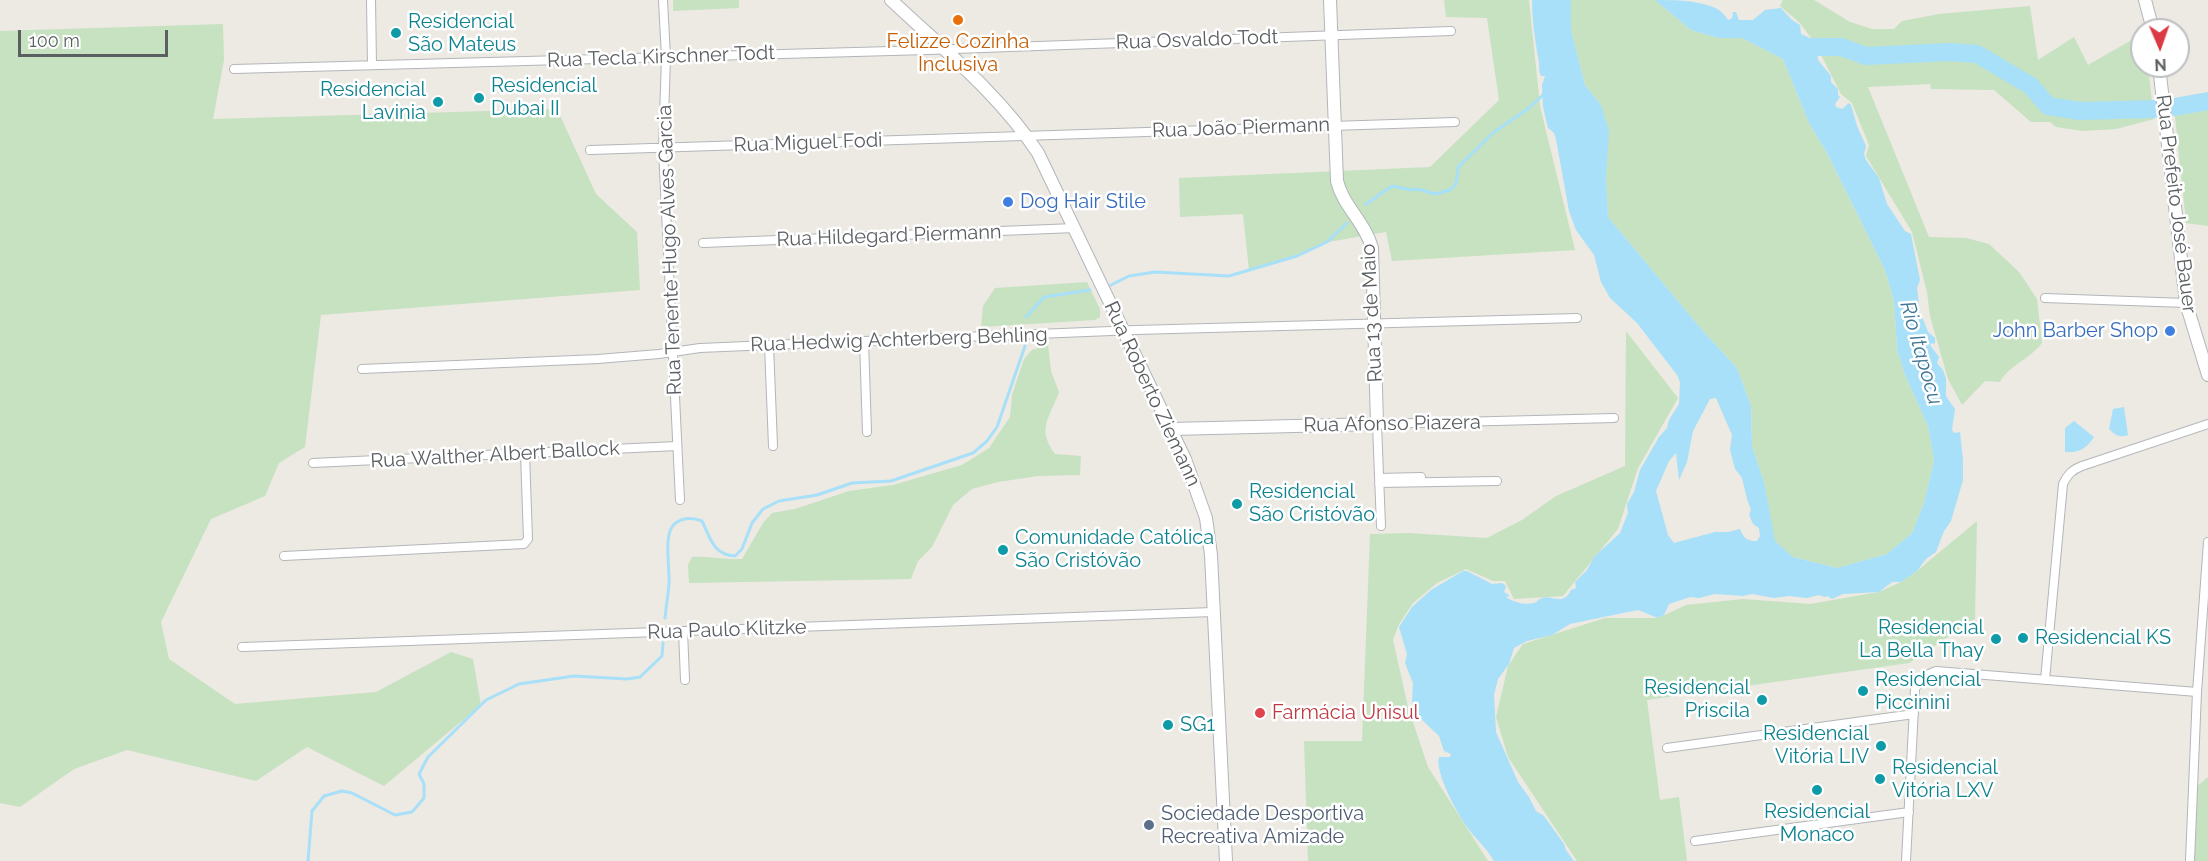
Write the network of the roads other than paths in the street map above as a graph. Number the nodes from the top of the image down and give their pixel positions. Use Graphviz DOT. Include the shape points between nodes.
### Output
graph roads {
  1 [pos="371,0"];
  2 [pos="663,0"];
  3 [pos="891,0"];
  4 [pos="1330,0"];
  5 [pos="2145,0"];
  6 [pos="2150,18"];
  7 [pos="1451,31"];
  8 [pos="1331,35"];
  9 [pos="943,49"];
  10 [pos="666,57"];
  11 [pos="372,65"];
  12 [pos="234,69"];
  13 [pos="2159,78"];
  14 [pos="1455,122"];
  15 [pos="1334,125"];
  16 [pos="1026,135"];
  17 [pos="663,149"];
  18 [pos="590,150"];
  19 [pos="1075,228"];
  20 [pos="704,243"];
  21 [pos="2044,298"];
  22 [pos="2186,303"];
  23 [pos="1577,318"];
  24 [pos="1374,323"];
  25 [pos="1124,330"];
  26 [pos="864,341"];
  27 [pos="769,345"];
  28 [pos="674,351"];
  29 [pos="362,369"];
  30 [pos="2208,375"];
  31 [pos="1614,418"];
  32 [pos="1377,424"];
  33 [pos="2205,427"];
  34 [pos="1171,429"];
  35 [pos="867,432"];
  36 [pos="676,446"];
  37 [pos="773,446"];
  38 [pos="525,453"];
  39 [pos="313,463"];
  40 [pos="1496,478"];
  41 [pos="1379,481"];
  42 [pos="680,500"];
  43 [pos="1381,526"];
  44 [pos="2208,542"];
  45 [pos="284,556"];
  46 [pos="1213,612"];
  47 [pos="683,631"];
  48 [pos="242,647"];
  49 [pos="686,680"];
  50 [pos="2045,680"];
  51 [pos="2197,692"];
  52 [pos="1914,714"];
  53 [pos="1667,748"];
  54 [pos="1909,812"];
  55 [pos="1695,841"];
  56 [pos="1226,861"];
  57 [pos="1906,861"];
  58 [pos="2190,861"];
  1 -- 11 [label="street"];
  2 -- 10 [label="street, Rua Tenente Hugo Alves Garcia"];
  3 -- 9 [label="main road, Rua Roberto Ziemann"];
  4 -- 8 [label="main road, Rua 13 de Maio"];
  5 -- 6 [label="main road"];
  7 -- 8 [label="street, Rua Osvaldo Todt"];
  8 -- 9 [label="street, Rua Osvaldo Todt"];
  8 -- 15 [label="main road, Rua 13 de Maio"];
  9 -- 10 [label="street, Rua Tecla Kirschner Todt"];
  9 -- 16 [label="main road, Rua Roberto Ziemann"];
  10 -- 11 [label="street, Rua Tecla Kirschner Todt"];
  10 -- 17 [label="street, Rua Tenente Hugo Alves Garcia"];
  11 -- 12 [label="street, Rua Tecla Kirschner Todt"];
  13 -- 22 [label="main road, Rua Prefeito José Bauer"];
  14 -- 15 [label="street, Rua João Piermann"];
  15 -- 16 [label="street, Rua João Piermann"];
  15 -- 24 [label="main road, Rua 13 de Maio" via="1339,187 1372,248"];
  16 -- 17 [label="street, Rua Miguel Fodi"];
  16 -- 19 [label="main road, Rua Roberto Ziemann"];
  17 -- 18 [label="street, Rua Miguel Fodi"];
  17 -- 28 [label="street, Rua Tenente Hugo Alves Garcia"];
  19 -- 20 [label="street, Rua Hildegard Piermann"];
  19 -- 25 [label="main road, Rua Roberto Ziemann"];
  21 -- 22 [label="street"];
  22 -- 30 [label="main road, Rua Prefeito José Bauer"];
  23 -- 24 [label="street, Rua Hedwig Achterberg Behling"];
  24 -- 25 [label="street, Rua Hedwig Achterberg Behling"];
  24 -- 32 [label="main road, Rua 13 de Maio"];
  25 -- 26 [label="street, Rua Hedwig Achterberg Behling"];
  25 -- 34 [label="main road, Rua Roberto Ziemann"];
  26 -- 27 [label="street, Rua Hedwig Achterberg Behling"];
  26 -- 35 [label="street"];
  27 -- 28 [label="street, Rua Hedwig Achterberg Behling"];
  27 -- 37 [label="street"];
  28 -- 29 [label="street, Rua Hedwig Achterberg Behling" via="598,359"];
  28 -- 36 [label="street, Rua Tenente Hugo Alves Garcia"];
  31 -- 32 [label="street, Rua Afonso Piazera"];
  32 -- 34 [label="main road, Rua Afonso Piazera"];
  32 -- 41 [label="street, Rua 13 de Maio"];
  33 -- 50 [label="street" via="2082,466 2067,475 2063,484"];
  34 -- 46 [label="main road, Rua Roberto Ziemann" via="1206,518"];
  36 -- 38 [label="street, Rua Walther Albert Ballock"];
  36 -- 42 [label="street, Rua Tenente Hugo Alves Garcia"];
  38 -- 39 [label="street, Rua Walther Albert Ballock"];
  38 -- 45 [label="street" via="528,539 524,544"];
  40 -- 41 [label="street"];
  41 -- 43 [label="street, Rua 13 de Maio"];
  44 -- 51 [label="street"];
  46 -- 47 [label="street, Rua Paulo Klitzke"];
  46 -- 56 [label="main road, Rua Roberto Ziemann"];
  47 -- 48 [label="street, Rua Paulo Klitzke"];
  47 -- 49 [label="street"];
  50 -- 51 [label="street"];
  50 -- 52 [label="street" via="1936,671 1926,675 1915,689"];
  51 -- 58 [label="street"];
  52 -- 53 [label="street"];
  52 -- 54 [label="street"];
  54 -- 55 [label="street"];
  54 -- 57 [label="street"];
}
